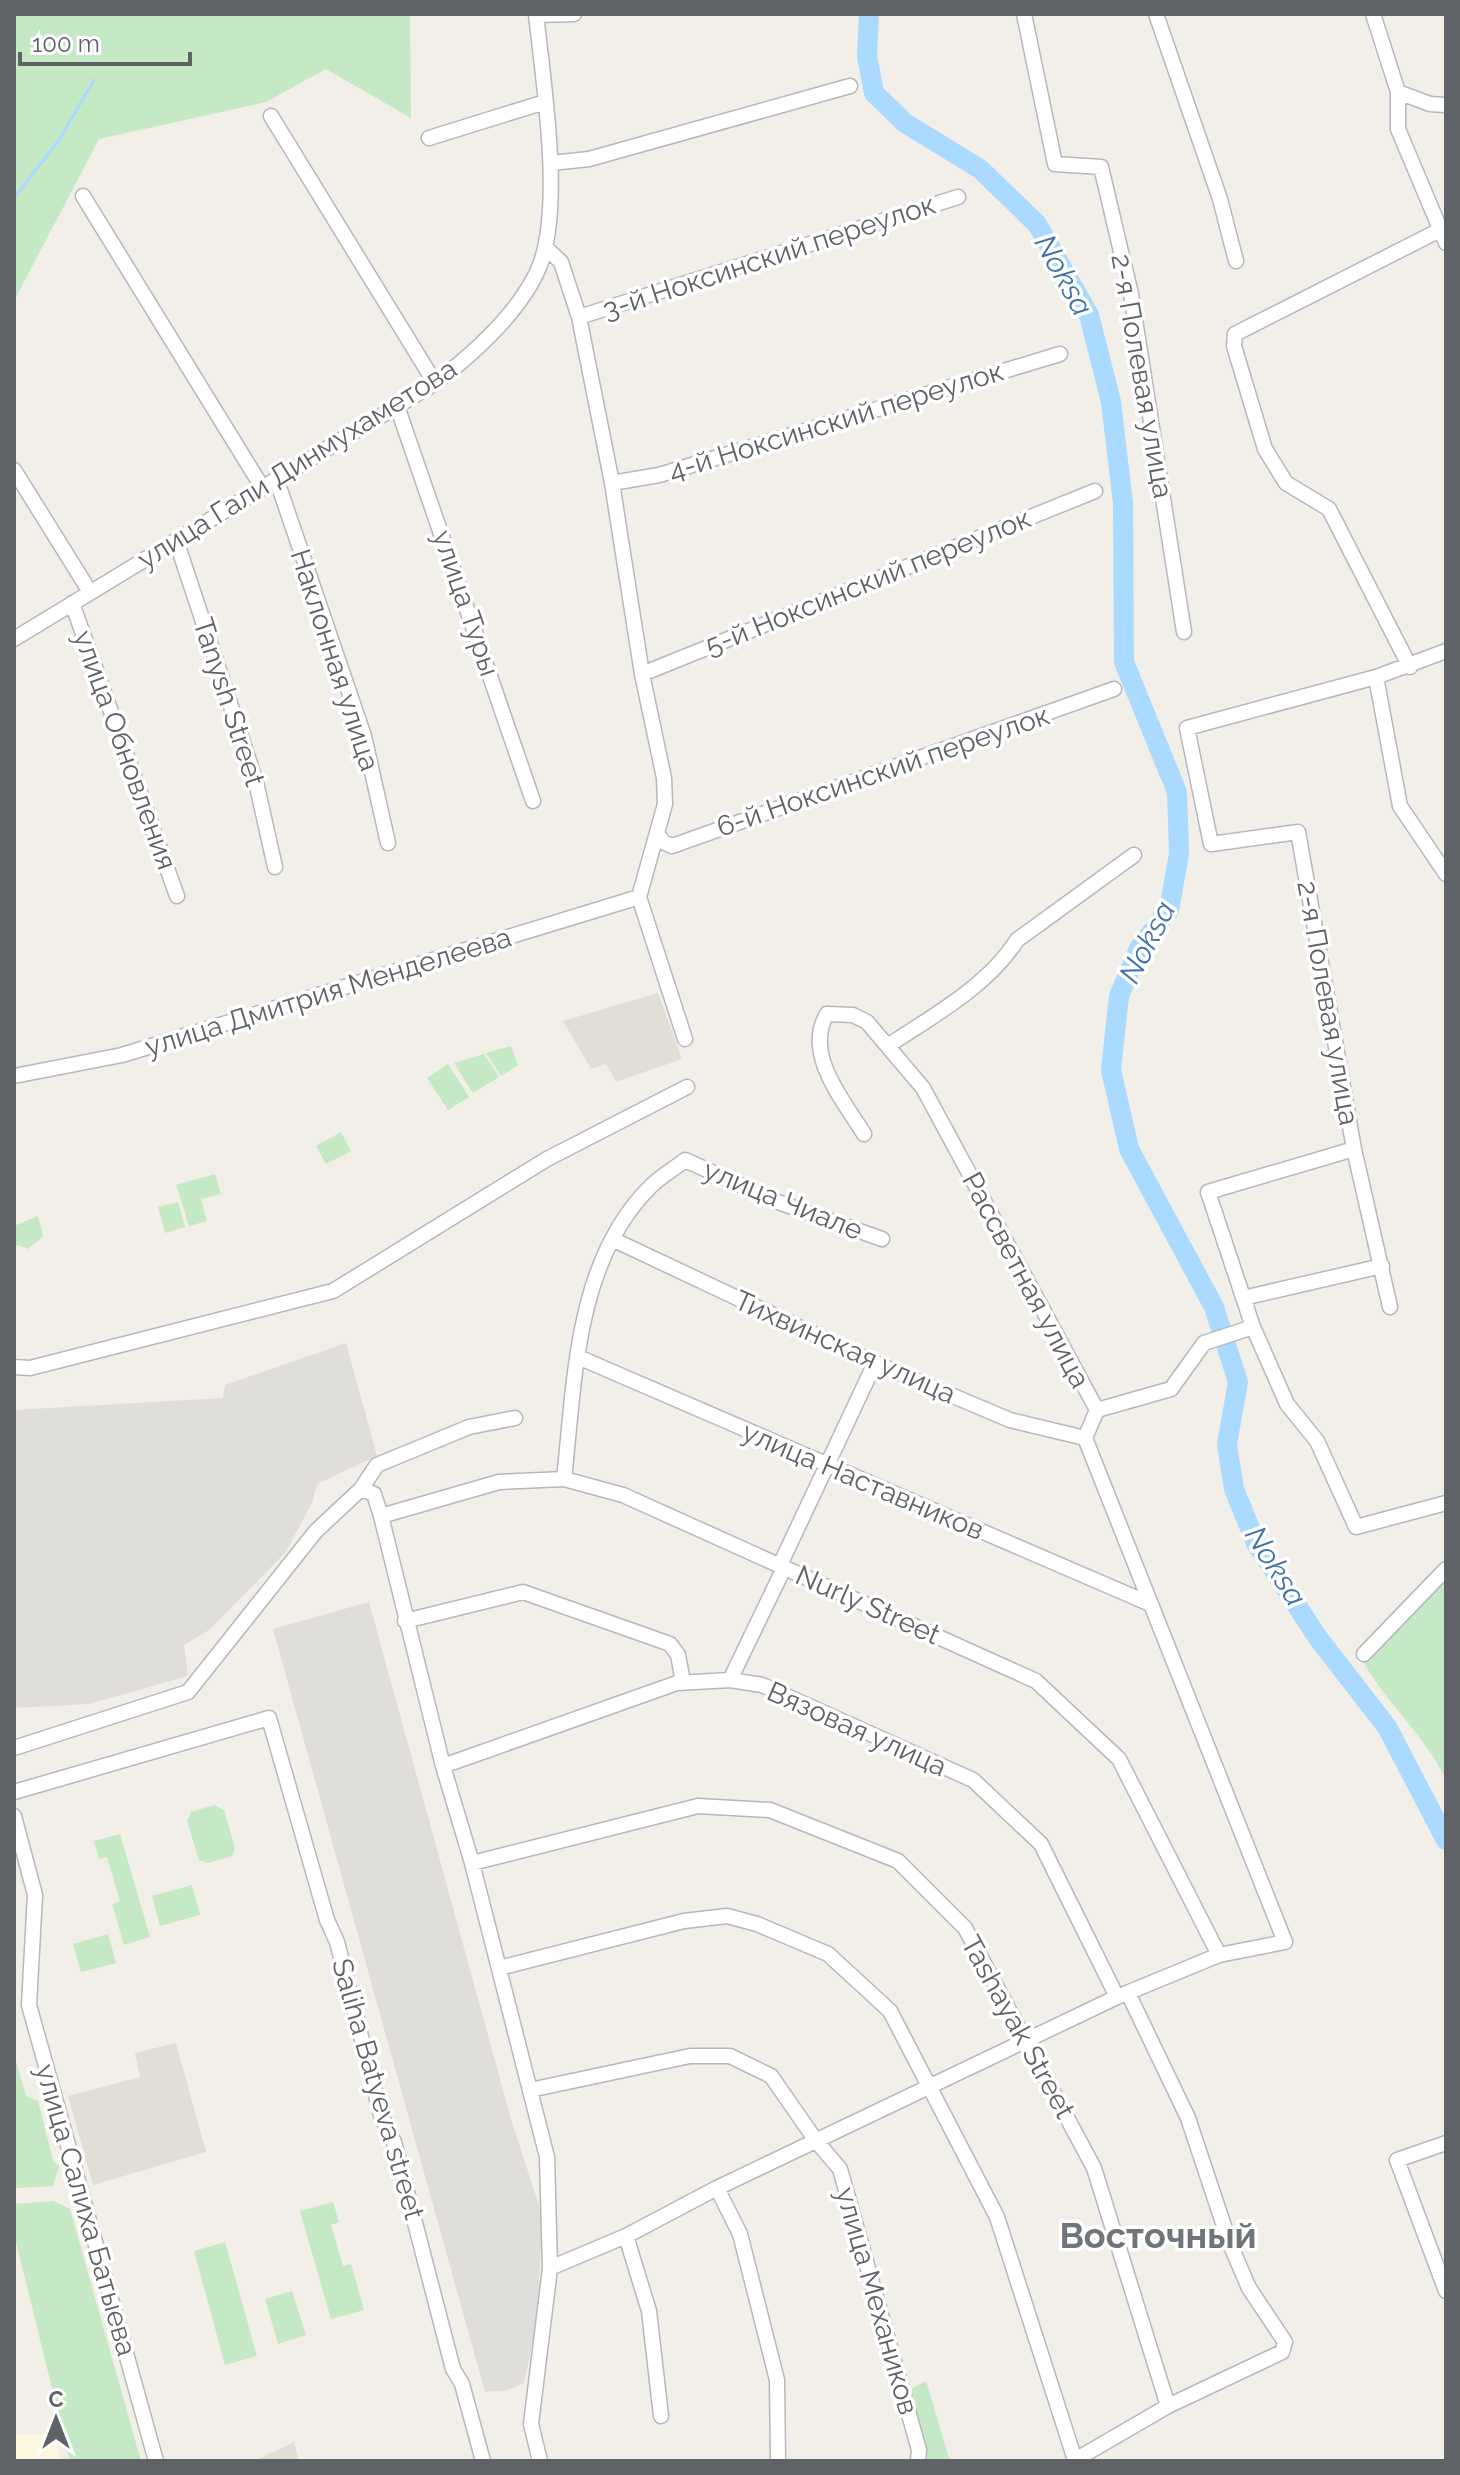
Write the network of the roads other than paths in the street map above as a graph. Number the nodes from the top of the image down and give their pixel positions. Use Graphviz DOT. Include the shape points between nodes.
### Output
graph roads {
  1 [pos="574,14"];
  2 [pos="1024,14"];
  3 [pos="1156,14"];
  4 [pos="1373,14"];
  5 [pos="536,15"];
  6 [pos="850,86"];
  7 [pos="1398,92"];
  8 [pos="545,102"];
  9 [pos="1446,105"];
  10 [pos="271,116"];
  11 [pos="429,138"];
  12 [pos="551,163"];
  13 [pos="83,196"];
  14 [pos="958,197"];
  15 [pos="1443,237"];
  16 [pos="545,247"];
  17 [pos="1236,261"];
  18 [pos="579,317"];
  19 [pos="1060,354"];
  20 [pos="435,383"];
  21 [pos="397,406"];
  22 [pos="14,470"];
  23 [pos="276,478"];
  24 [pos="612,483"];
  25 [pos="262,487"];
  26 [pos="1095,491"];
  27 [pos="176,540"];
  28 [pos="90,592"];
  29 [pos="72,603"];
  30 [pos="1184,632"];
  31 [pos="14,639"];
  32 [pos="1444,657"];
  33 [pos="1410,667"];
  34 [pos="642,674"];
  35 [pos="1376,677"];
  36 [pos="1114,689"];
  37 [pos="533,801"];
  38 [pos="657,833"];
  39 [pos="388,843"];
  40 [pos="1134,855"];
  41 [pos="275,867"];
  42 [pos="1446,874"];
  43 [pos="177,896"];
  44 [pos="639,897"];
  45 [pos="685,1039"];
  46 [pos="889,1045"];
  47 [pos="14,1076"];
  48 [pos="687,1087"];
  49 [pos="864,1134"];
  50 [pos="1354,1149"];
  51 [pos="612,1239"];
  52 [pos="882,1239"];
  53 [pos="1382,1266"];
  54 [pos="1243,1298"];
  55 [pos="1390,1307"];
  56 [pos="1253,1327"];
  57 [pos="578,1357"];
  58 [pos="875,1363"];
  59 [pos="14,1367"];
  60 [pos="1097,1410"];
  61 [pos="515,1418"];
  62 [pos="1085,1438"];
  63 [pos="826,1465"];
  64 [pos="564,1479"];
  65 [pos="361,1489"];
  66 [pos="1446,1503"];
  67 [pos="381,1516"];
  68 [pos="782,1566"];
  69 [pos="1446,1569"];
  70 [pos="1148,1603"];
  71 [pos="405,1621"];
  72 [pos="1364,1654"];
  73 [pos="730,1680"];
  74 [pos="683,1682"];
  75 [pos="14,1748"];
  76 [pos="443,1766"];
  77 [pos="14,1792"];
  78 [pos="14,1816"];
  79 [pos="472,1863"];
  80 [pos="1219,1955"];
  81 [pos="499,1968"];
  82 [pos="1123,1995"];
  83 [pos="1025,2040"];
  84 [pos="930,2087"];
  85 [pos="530,2090"];
  86 [pos="817,2142"];
  87 [pos="1446,2143"];
  88 [pos="717,2188"];
  89 [pos="626,2236"];
  90 [pos="550,2268"];
  91 [pos="1446,2291"];
  92 [pos="1168,2406"];
  93 [pos="661,2416"];
  94 [pos="1075,2460"];
  95 [pos="156,2461"];
  96 [pos="483,2461"];
  97 [pos="540,2461"];
  98 [pos="778,2461"];
  99 [pos="918,2461"];
  1 -- 5 [label="street"];
  2 -- 30 [label="street, 2-я Полевая улица" via="1055,164 1101,167 1131,294"];
  3 -- 17 [label="street"];
  4 -- 7 [label="street"];
  5 -- 8 [label="street, улица Гали Динмухаметова"];
  6 -- 12 [label="street" via="589,159"];
  7 -- 9 [label="street"];
  7 -- 15 [label="street" via="1398,129"];
  8 -- 11 [label="street"];
  8 -- 12 [label="street, улица Гали Динмухаметова"];
  10 -- 20 [label="street"];
  12 -- 16 [label="street, улица Гали Динмухаметова"];
  13 -- 25 [label="street"];
  14 -- 18 [label="street, 3-й Ноксинский переулок"];
  15 -- 33 [label="street" via="1235,334 1234,346 1265,449 1286,483 1329,509"];
  16 -- 18 [label="street" via="561,262"];
  16 -- 20 [label="street, улица Гали Динмухаметова" via="539,267 478,350"];
  18 -- 24 [label="street"];
  19 -- 24 [label="street, 4-й Ноксинский переулок" via="659,475"];
  20 -- 21 [label="street, улица Гали Динмухаметова"];
  21 -- 23 [label="street, улица Гали Динмухаметова"];
  21 -- 37 [label="street, улица Туры"];
  22 -- 28 [label="street, улица Обновления"];
  23 -- 25 [label="street, улица Гали Динмухаметова"];
  23 -- 39 [label="street, Наклонная улица" via="364,736"];
  24 -- 34 [label="street"];
  25 -- 27 [label="street, улица Гали Динмухаметова"];
  26 -- 34 [label="street, 5-й Ноксинский переулок"];
  27 -- 28 [label="street, улица Гали Динмухаметова"];
  27 -- 41 [label="street, Tanysh Street" via="256,782"];
  28 -- 29 [label="street, улица Гали Динмухаметова"];
  29 -- 31 [label="street, улица Гали Динмухаметова"];
  29 -- 43 [label="street, улица Обновления"];
  32 -- 33 [label="street"];
  33 -- 35 [label="street"];
  34 -- 38 [label="street" via="664,778 665,804"];
  35 -- 42 [label="street" via="1400,806"];
  35 -- 50 [label="street, 2-я Полевая улица" via="1187,728 1211,844 1298,832"];
  36 -- 38 [label="street, 6-й Ноксинский переулок" via="672,846"];
  38 -- 44 [label="street"];
  40 -- 46 [label="street" via="1017,940 1006,957 942,1010"];
  44 -- 45 [label="street"];
  44 -- 47 [label="street, улица Дмитрия Менделеева" via="122,1055"];
  46 -- 49 [label="street, Рассветная улица" via="853,1015 834,1012 822,1023 822,1065"];
  46 -- 60 [label="street, Рассветная улица" via="923,1088"];
  48 -- 59 [label="street" via="547,1159 334,1291 30,1368"];
  50 -- 53 [label="street"];
  50 -- 54 [label="street, 2-я Полевая улица" via="1208,1192"];
  51 -- 52 [label="street, улица Чиале" via="650,1186 685,1160 778,1202"];
  51 -- 57 [label="street" via="595,1275"];
  51 -- 58 [label="street, Тихвинская улица"];
  53 -- 54 [label="street"];
  53 -- 55 [label="street"];
  54 -- 56 [label="street, 2-я Полевая улица"];
  56 -- 60 [label="street" via="1204,1343 1171,1389"];
  56 -- 66 [label="street, 2-я Полевая улица" via="1287,1404 1317,1441 1356,1527"];
  57 -- 63 [label="street, улица Наставников"];
  57 -- 64 [label="street"];
  58 -- 62 [label="street, Тихвинская улица" via="1010,1420"];
  58 -- 63 [label="street"];
  60 -- 62 [label="street, Рассветная улица"];
  61 -- 65 [label="street" via="423,1443 377,1465"];
  62 -- 70 [label="street"];
  63 -- 68 [label="street"];
  63 -- 70 [label="street, улица Наставников"];
  64 -- 67 [label="street, Nurly Street" via="499,1482"];
  64 -- 68 [label="street, Nurly Street" via="623,1495"];
  65 -- 67 [label="street" via="374,1494"];
  65 -- 75 [label="street" via="316,1531 188,1692"];
  67 -- 71 [label="street"];
  68 -- 73 [label="street"];
  68 -- 80 [label="street, Nurly Street" via="1036,1681 1119,1759"];
  69 -- 72 [label="street"];
  70 -- 80 [label="street" via="1285,1942"];
  71 -- 74 [label="street" via="523,1592 670,1644 678,1655"];
  71 -- 76 [label="street"];
  73 -- 74 [label="street, Вязовая улица"];
  73 -- 82 [label="street, Вязовая улица" via="762,1685 973,1780 1041,1844"];
  74 -- 76 [label="street, Вязовая улица"];
  76 -- 79 [label="street"];
  77 -- 96 [label="street, Saliha Batyeva street" via="269,1718"];
  78 -- 95 [label="street, улица Салиха Батыева" via="35,1895 29,2005"];
  79 -- 81 [label="street"];
  79 -- 83 [label="street, Tashayak Street" via="698,1806 770,1810 898,1861 965,1928"];
  80 -- 82 [label="street"];
  81 -- 84 [label="street" via="684,1921 727,1916 757,1924 828,1954 890,2011"];
  81 -- 85 [label="street"];
  82 -- 83 [label="street"];
  82 -- 92 [label="street, Вязовая улица" via="1188,2118 1249,2288 1285,2342 1282,2352"];
  83 -- 84 [label="street"];
  83 -- 92 [label="street, Tashayak Street" via="1094,2168"];
  84 -- 86 [label="street"];
  84 -- 94 [label="street" via="997,2217"];
  85 -- 86 [label="street, улица Механиков" via="690,2056 730,2056 771,2076"];
  85 -- 90 [label="street" via="547,2157"];
  86 -- 88 [label="street"];
  86 -- 99 [label="street, улица Механиков" via="840,2169"];
  87 -- 91 [label="street" via="1397,2160"];
  88 -- 89 [label="street"];
  88 -- 98 [label="street" via="740,2234 777,2380"];
  89 -- 90 [label="street"];
  89 -- 93 [label="street" via="649,2311"];
  90 -- 97 [label="street" via="531,2424"];
  92 -- 94 [label="street"];
}
